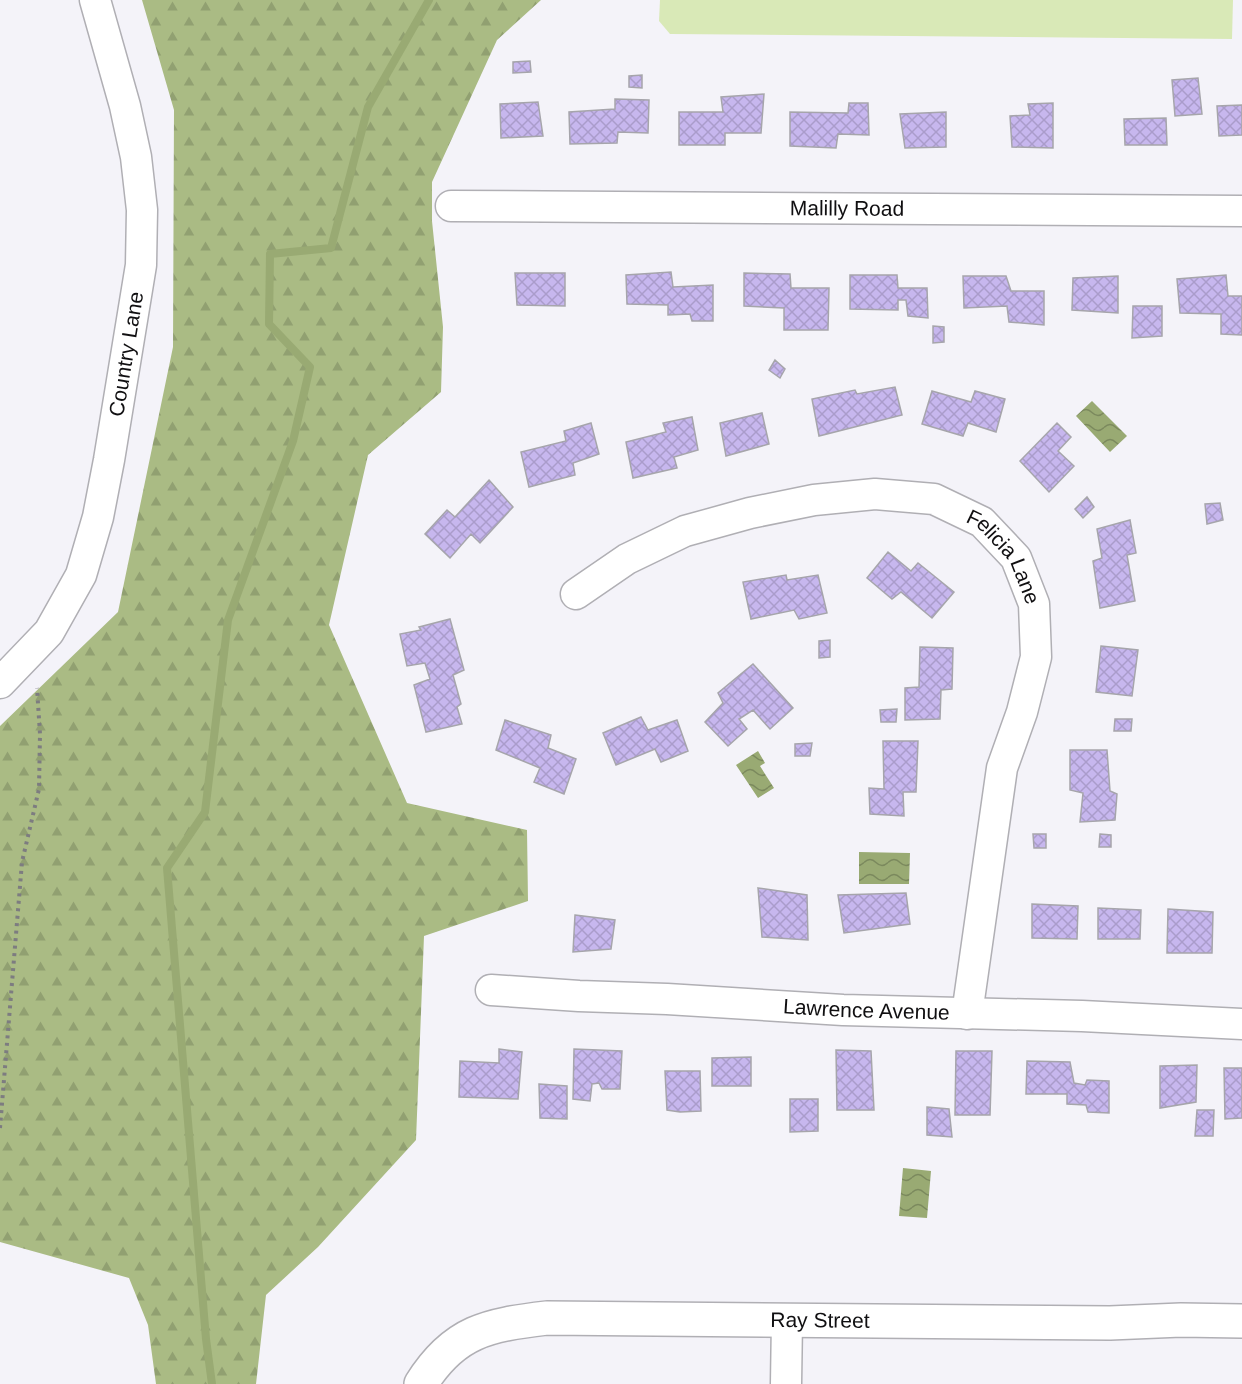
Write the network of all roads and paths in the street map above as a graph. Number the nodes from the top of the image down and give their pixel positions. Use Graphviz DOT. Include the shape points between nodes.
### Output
graph roads {
  1 [pos="95,0"];
  2 [pos="451,206"];
  3 [pos="1242,211"];
  4 [pos="576,594"];
  5 [pos="34,648"];
  6 [pos="0,683"];
  7 [pos="491,990"];
  8 [pos="967,1014"];
  9 [pos="1242,1024"];
  10 [pos="0,1128"];
  11 [pos="786,1320"];
  12 [pos="1242,1321"];
  13 [pos="421,1384"];
  14 [pos="786,1384"];
  1 -- 5 [label="street, Country Lane" via="136,157 142,210 141,265 98,517 81,575 49,632"];
  2 -- 3 [label="street, Malilly Road"];
  4 -- 8 [label="street, Felicia Lane" via="627,558 685,531 814,500 875,494 934,499 982,522 1016,558 1034,604 1036,657 1002,768"];
  5 -- 6 [label="street, Country Lane"];
  5 -- 10 [label="path" via="39,789 22,862"];
  7 -- 8 [label="street, Lawrence Avenue"];
  8 -- 9 [label="street, Lawrence Avenue"];
  11 -- 12 [label="street, Ray Street"];
  11 -- 13 [label="street, Ray Street" via="547,1318 516,1322 483,1329 454,1343"];
  11 -- 14 [label="street"];
}
